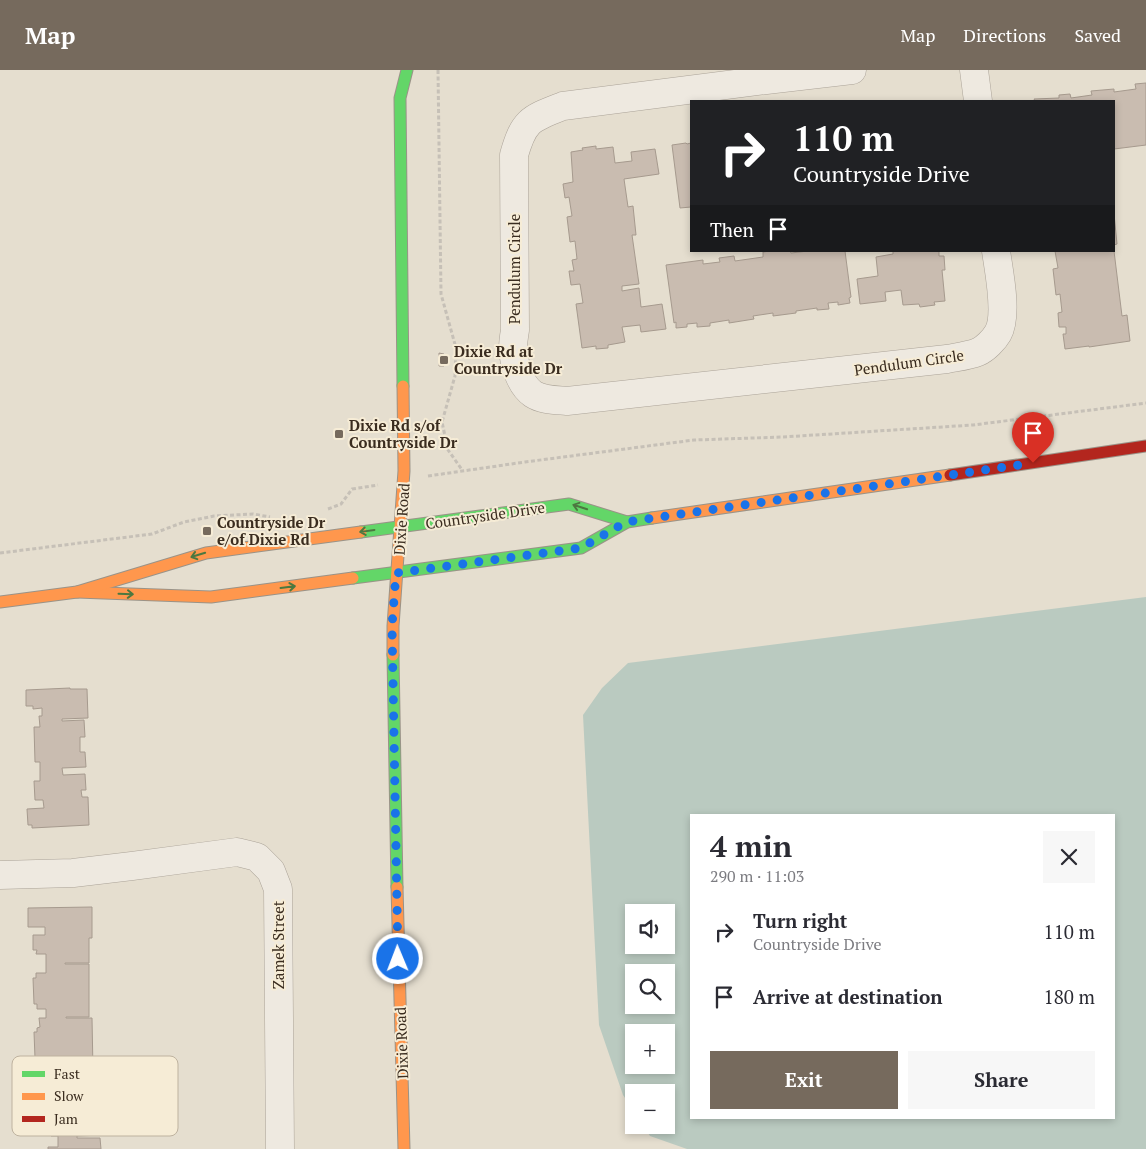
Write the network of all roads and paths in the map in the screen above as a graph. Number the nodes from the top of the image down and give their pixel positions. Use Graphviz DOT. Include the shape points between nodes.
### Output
graph roads {
  1 [pos="407,70"];
  2 [pos="438,70"];
  3 [pos="852,70"];
  4 [pos="974,70"];
  5 [pos="394,84"];
  6 [pos="400,98"];
  7 [pos="978,100"];
  8 [pos="996,252"];
  9 [pos="1146,403"];
  10 [pos="1146,446"];
  11 [pos="352,489"];
  12 [pos="327,510"];
  13 [pos="277,518"];
  14 [pos="626,522"];
  15 [pos="400,527"];
  16 [pos="0,553"];
  17 [pos="396,573"];
  18 [pos="77,592"];
  19 [pos="0,602"];
  20 [pos="0,874"];
  21 [pos="280,1149"];
  22 [pos="404,1149"];
  1 -- 6 [label="main road, Dixie Road"];
  2 -- 9 [label="path" via="441,294 456,348 455,376 442,422 448,450 463,471 694,440 972,425"];
  3 -- 8 [label="street, Pendulum Circle" via="563,106 527,124 514,155 513,349 522,382 534,395 567,402 947,359 978,352 998,333 1002,321"];
  4 -- 7 [label="street"];
  5 -- 6 [label="main road, Dixie Road"];
  6 -- 15 [label="main road, Dixie Road" via="404,471"];
  10 -- 14 [label="main road, Countryside Drive"];
  11 -- 12 [label="path" via="341,504"];
  13 -- 16 [label="path" via="253,514 214,516 184,522 152,534"];
  14 -- 15 [label="main road, Countryside Drive, one-way" via="569,504"];
  14 -- 17 [label="main road, Countryside Drive" via="581,548"];
  15 -- 17 [label="main road, Dixie Road"];
  15 -- 18 [label="main road, Countryside Drive, one-way" via="206,553"];
  18 -- 17 [label="main road, Countryside Drive, one-way" via="212,597"];
  17 -- 22 [label="main road, Dixie Road" via="392,626"];
  18 -- 19 [label="main road, Countryside Drive"];
  20 -- 21 [label="street, Zamek Street" via="73,873 237,852 258,857 271,871 278,889"];
}
